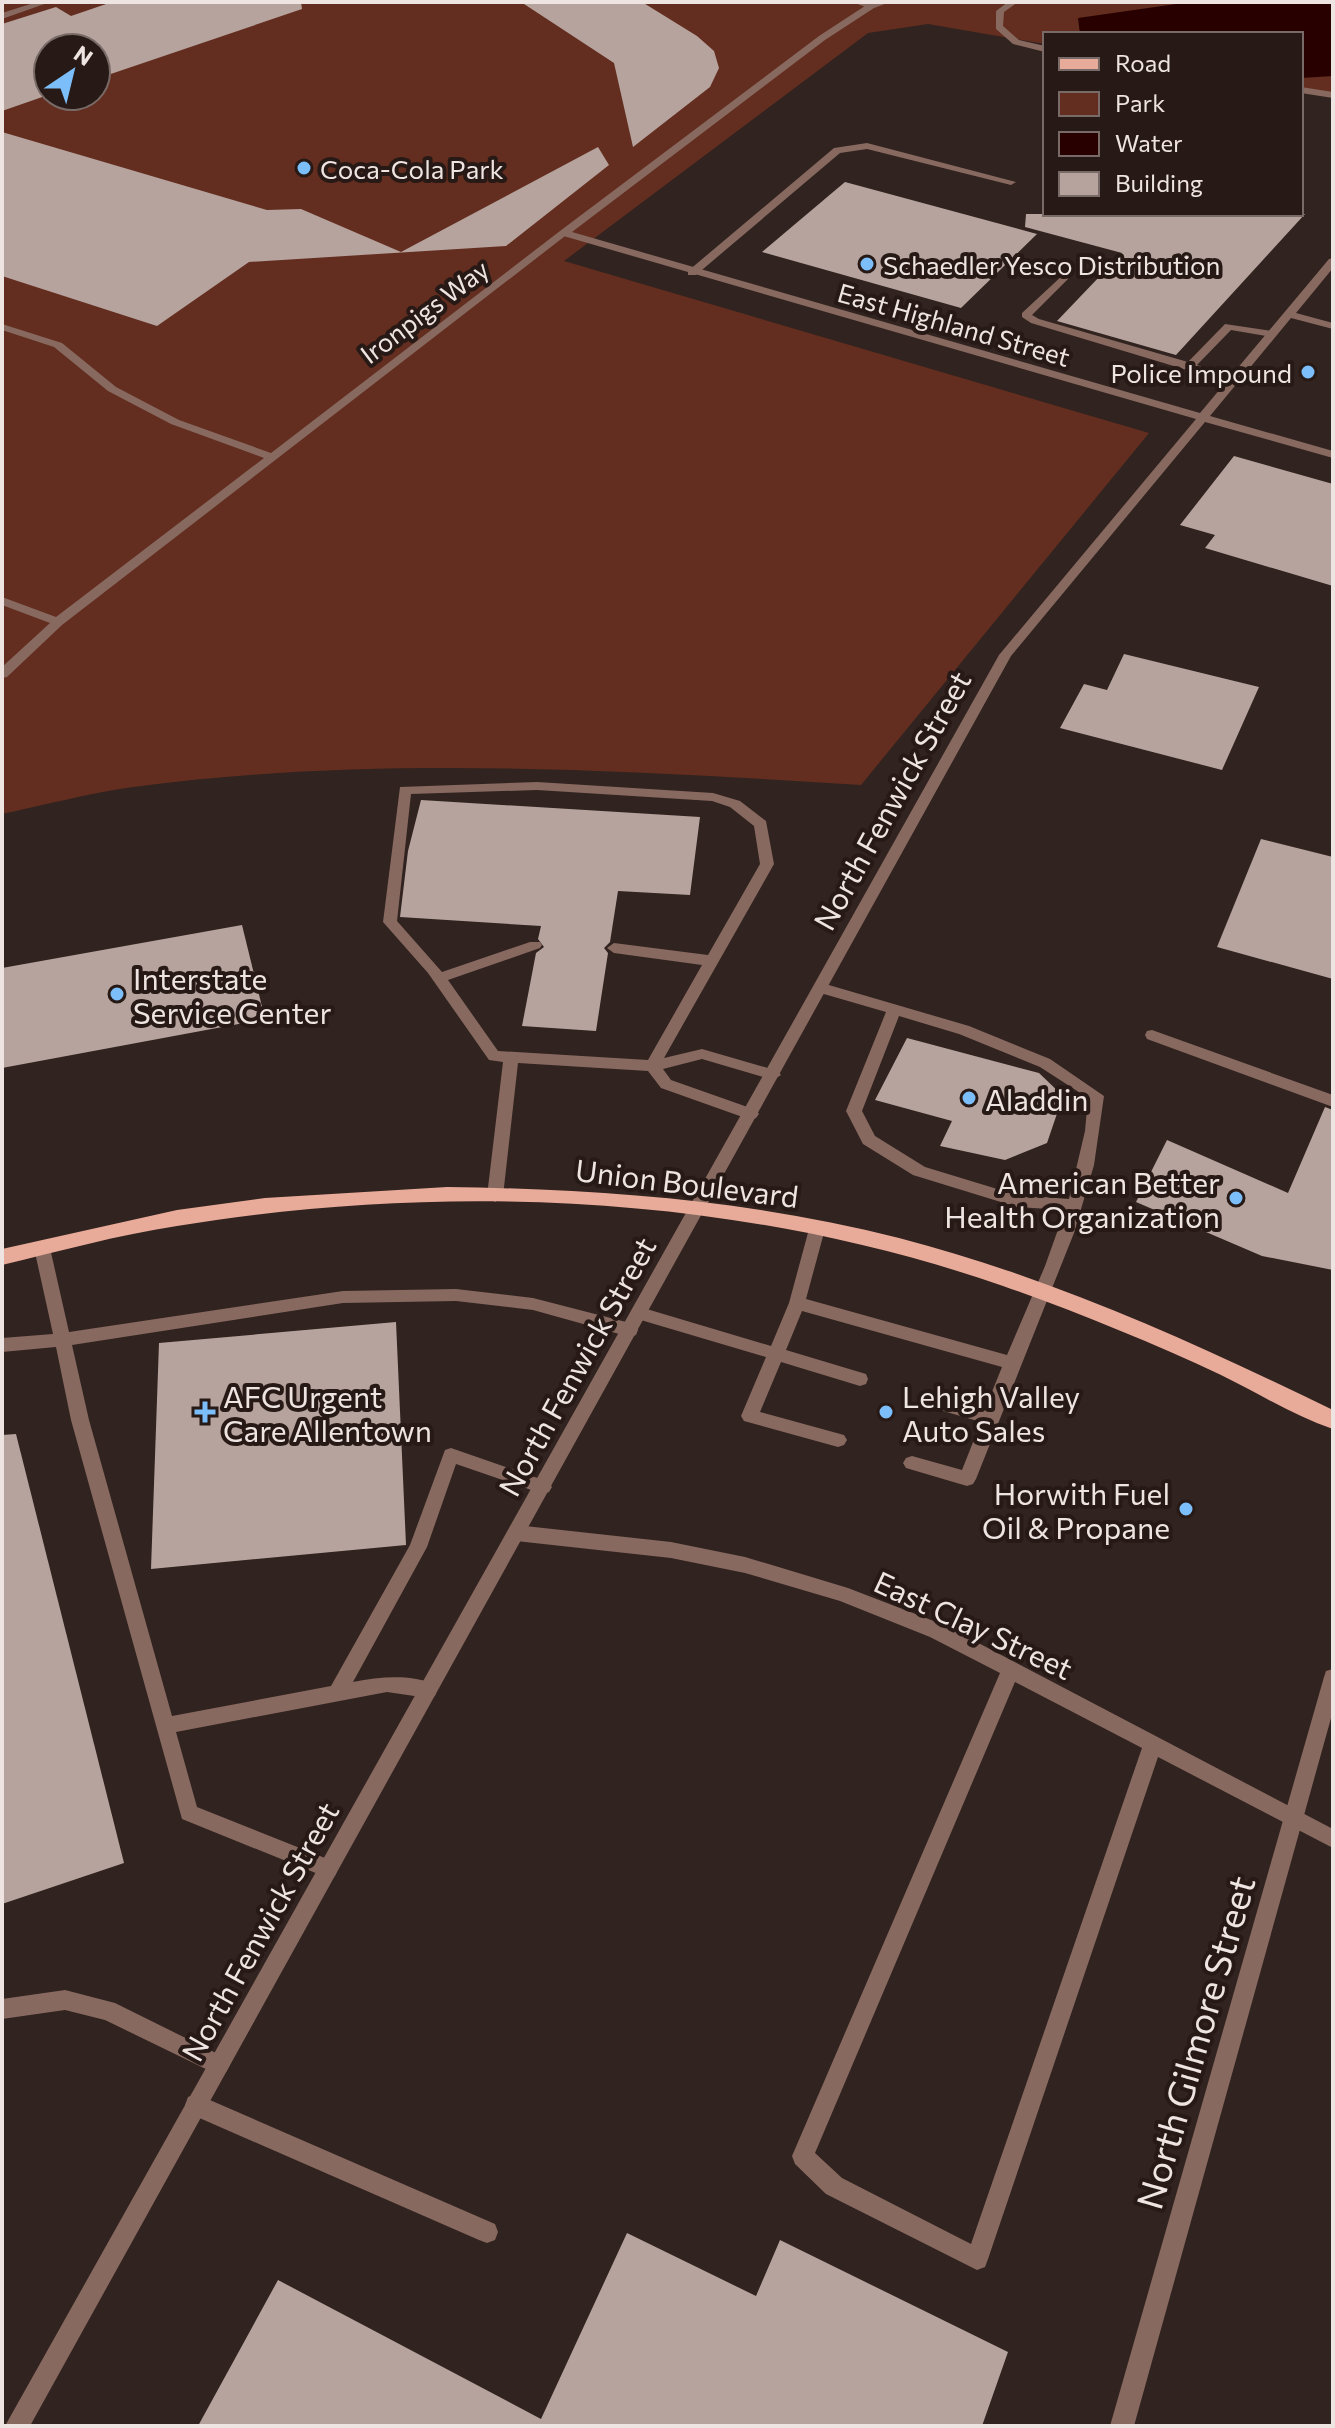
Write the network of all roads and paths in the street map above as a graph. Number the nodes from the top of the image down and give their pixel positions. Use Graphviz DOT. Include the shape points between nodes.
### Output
graph roads {
  1 [pos="46,2"];
  2 [pos="856,2"];
  3 [pos="886,2"];
  4 [pos="1014,2"];
  5 [pos="871,6"];
  6 [pos="2,16"];
  7 [pos="1043,49"];
  8 [pos="1303,90"];
  9 [pos="1333,95"];
  10 [pos="1011,182"];
  11 [pos="564,233"];
  12 [pos="1333,261"];
  13 [pos="692,273"];
  14 [pos="1064,277"];
  15 [pos="1289,314"];
  16 [pos="1333,326"];
  17 [pos="2,327"];
  18 [pos="1272,334"];
  19 [pos="1190,366"];
  20 [pos="1234,381"];
  21 [pos="1203,418"];
  22 [pos="1333,455"];
  23 [pos="272,457"];
  24 [pos="2,601"];
  25 [pos="58,622"];
  26 [pos="2,674"];
  27 [pos="535,945"];
  28 [pos="614,948"];
  29 [pos="712,961"];
  30 [pos="439,978"];
  31 [pos="822,988"];
  32 [pos="894,1010"];
  33 [pos="1152,1035"];
  34 [pos="511,1057"];
  35 [pos="652,1066"];
  36 [pos="773,1075"];
  37 [pos="1333,1101"];
  38 [pos="751,1114"];
  39 [pos="495,1196"];
  40 [pos="1074,1205"];
  41 [pos="698,1208"];
  42 [pos="817,1229"];
  43 [pos="42,1248"];
  44 [pos="2,1257"];
  45 [pos="1043,1292"];
  46 [pos="797,1303"];
  47 [pos="635,1322"];
  48 [pos="62,1340"];
  49 [pos="2,1345"];
  50 [pos="776,1354"];
  51 [pos="1012,1363"];
  52 [pos="860,1379"];
  53 [pos="932,1401"];
  54 [pos="991,1418"];
  55 [pos="1333,1420"];
  56 [pos="838,1440"];
  57 [pos="912,1463"];
  58 [pos="543,1487"];
  59 [pos="516,1533"];
  60 [pos="1011,1670"];
  61 [pos="1333,1677"];
  62 [pos="428,1690"];
  63 [pos="337,1693"];
  64 [pos="164,1726"];
  65 [pos="1153,1744"];
  66 [pos="1293,1818"];
  67 [pos="1333,1839"];
  68 [pos="328,1869"];
  69 [pos="2,2009"];
  70 [pos="219,2065"];
  71 [pos="196,2105"];
  72 [pos="487,2232"];
  73 [pos="17,2426"];
  74 [pos="1122,2426"];
  1 -- 6 [label="street"];
  2 -- 5 [label="street"];
  3 -- 5 [label="street, Ironpigs Way"];
  4 -- 7 [label="street" via="1000,11 999,27 1016,42"];
  5 -- 11 [label="street, Ironpigs Way"];
  8 -- 9 [label="street"];
  10 -- 13 [label="street" via="850,146 837,150"];
  11 -- 13 [label="street, East Highland Street"];
  11 -- 23 [label="street, Ironpigs Way"];
  12 -- 15 [label="street, North Fenwick Street"];
  13 -- 21 [label="street, East Highland Street"];
  14 -- 19 [label="street" via="1026,315"];
  15 -- 16 [label="street"];
  15 -- 18 [label="street, North Fenwick Street"];
  17 -- 23 [label="street" via="58,345 112,389 175,422"];
  18 -- 19 [label="street" via="1229,326"];
  18 -- 20 [label="street, North Fenwick Street"];
  19 -- 20 [label="street"];
  20 -- 21 [label="street, North Fenwick Street"];
  21 -- 22 [label="street, East Highland Street"];
  21 -- 31 [label="street, North Fenwick Street" via="1005,655"];
  23 -- 25 [label="street, Ironpigs Way"];
  24 -- 25 [label="street"];
  25 -- 26 [label="street, Ironpigs Way"];
  27 -- 30 [label="street"];
  28 -- 29 [label="street"];
  29 -- 30 [label="street" via="767,864 761,824 735,804 713,797 537,786 405,790 390,922"];
  29 -- 35 [label="street"];
  30 -- 34 [label="street" via="494,1056"];
  31 -- 32 [label="street"];
  31 -- 36 [label="street, North Fenwick Street"];
  32 -- 40 [label="street" via="964,1030 1045,1063 1096,1096 1088,1164"];
  32 -- 40 [label="street" via="854,1111 869,1140 919,1171 1017,1201"];
  33 -- 37 [label="street"];
  34 -- 35 [label="street"];
  34 -- 39 [label="street"];
  35 -- 36 [label="street" via="702,1054"];
  35 -- 38 [label="street" via="666,1084"];
  36 -- 38 [label="street, North Fenwick Street"];
  38 -- 41 [label="street, North Fenwick Street"];
  39 -- 41 [label="main road, Union Boulevard"];
  39 -- 43 [label="main road, Union Boulevard" via="273,1206 177,1218"];
  40 -- 45 [label="street"];
  41 -- 42 [label="main road, Union Boulevard"];
  41 -- 47 [label="street, North Fenwick Street"];
  42 -- 45 [label="main road, Union Boulevard" via="898,1246"];
  42 -- 46 [label="street"];
  43 -- 44 [label="main road, Union Boulevard"];
  43 -- 48 [label="street"];
  45 -- 51 [label="street"];
  45 -- 55 [label="main road, Union Boulevard" via="1160,1337"];
  46 -- 50 [label="street"];
  46 -- 51 [label="street"];
  47 -- 48 [label="street" via="456,1295 343,1297"];
  47 -- 50 [label="street"];
  47 -- 58 [label="street, North Fenwick Street"];
  48 -- 49 [label="street"];
  48 -- 64 [label="street"];
  50 -- 52 [label="street"];
  50 -- 56 [label="street" via="750,1416"];
  51 -- 54 [label="street"];
  53 -- 54 [label="street"];
  54 -- 57 [label="street" via="967,1479"];
  58 -- 59 [label="street, North Fenwick Street"];
  58 -- 63 [label="street" via="451,1455 418,1547"];
  59 -- 60 [label="street, East Clay Street" via="648,1546 745,1565 923,1625"];
  59 -- 62 [label="street, North Fenwick Street"];
  60 -- 65 [label="street, East Clay Street"];
  60 -- 65 [label="street" via="803,2156 834,2186 977,2259"];
  61 -- 66 [label="street, North Gilmore Street"];
  62 -- 63 [label="street" via="387,1684"];
  62 -- 68 [label="street, North Fenwick Street"];
  63 -- 64 [label="street"];
  64 -- 68 [label="street" via="189,1813"];
  65 -- 66 [label="street, East Clay Street"];
  66 -- 67 [label="street, East Clay Street"];
  66 -- 74 [label="street, North Gilmore Street"];
  68 -- 70 [label="street, North Fenwick Street"];
  69 -- 70 [label="street" via="65,2000 108,2010"];
  70 -- 71 [label="street, North Fenwick Street"];
  71 -- 72 [label="street"];
  71 -- 73 [label="street, North Fenwick Street"];
}
